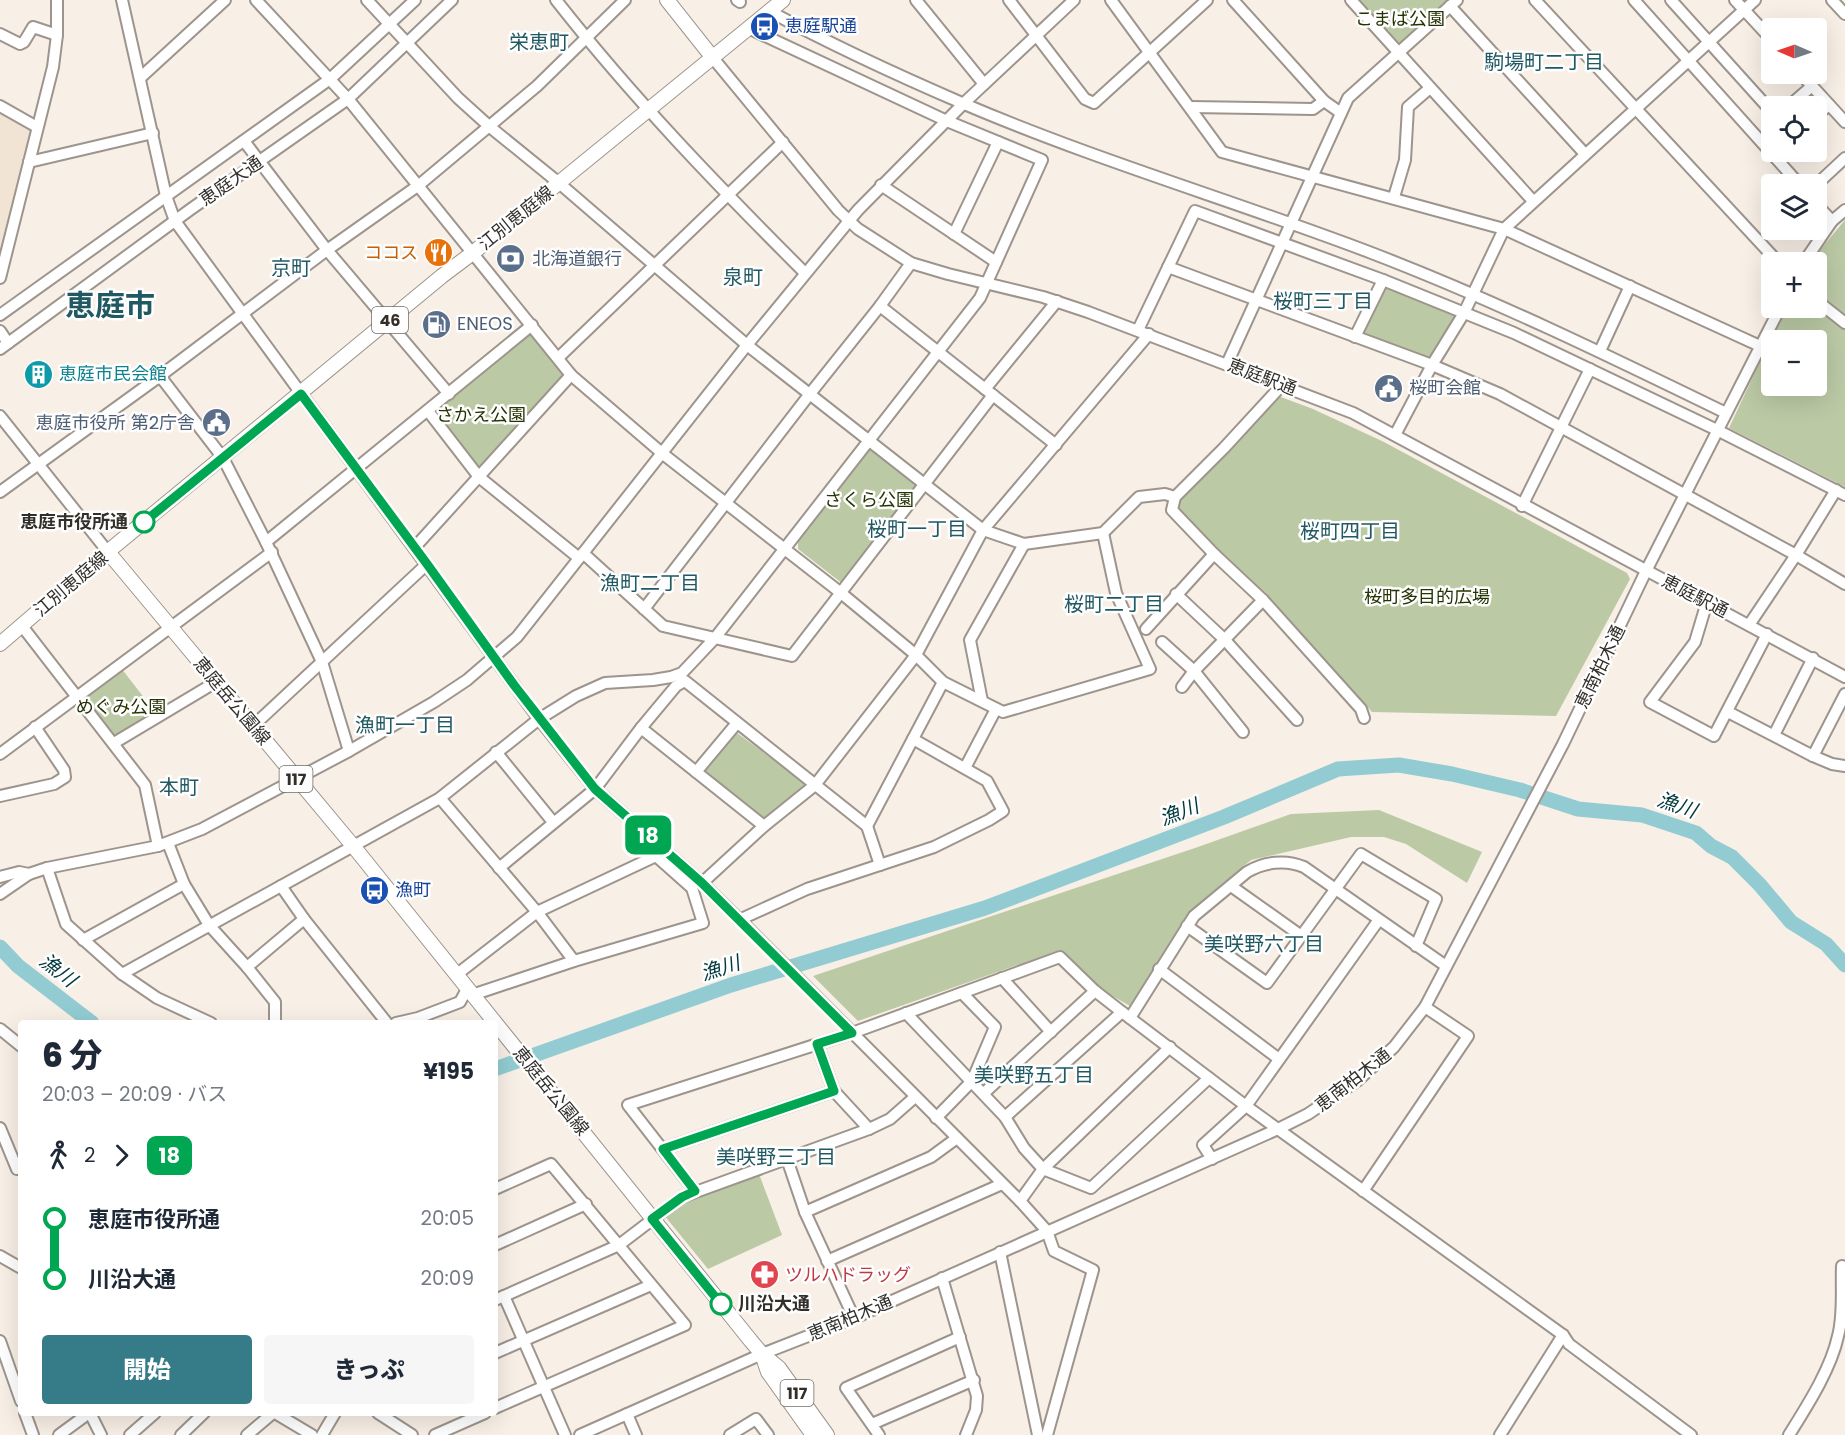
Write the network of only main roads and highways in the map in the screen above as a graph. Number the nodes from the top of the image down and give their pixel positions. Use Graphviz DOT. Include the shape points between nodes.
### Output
graph roads {
  1 [pos="667,0"];
  2 [pos="783,0"];
  3 [pos="713,58"];
  4 [pos="108,552"];
  5 [pos="0,644"];
  6 [pos="493,1020"];
  7 [pos="498,1026"];
  8 [pos="762,1354"];
  9 [pos="813,1435"];
  10 [pos="827,1435"];
  1 -- 3 [label="main road"];
  2 -- 3 [label="main road, 江別恵庭線 / 46"];
  3 -- 4 [label="main road, 江別恵庭線 / 46"];
  4 -- 5 [label="main road, 江別恵庭線 / 46"];
  4 -- 6 [label="main road, 恵庭岳公園線 / 117"];
  7 -- 8 [label="main road, 恵庭岳公園線 / 117"];
  8 -- 9 [label="main road, 恵庭岳公園線 / 117" via="768,1372"];
  8 -- 10 [label="main road, 恵庭岳公園線 / 117" via="779,1368"];
}
